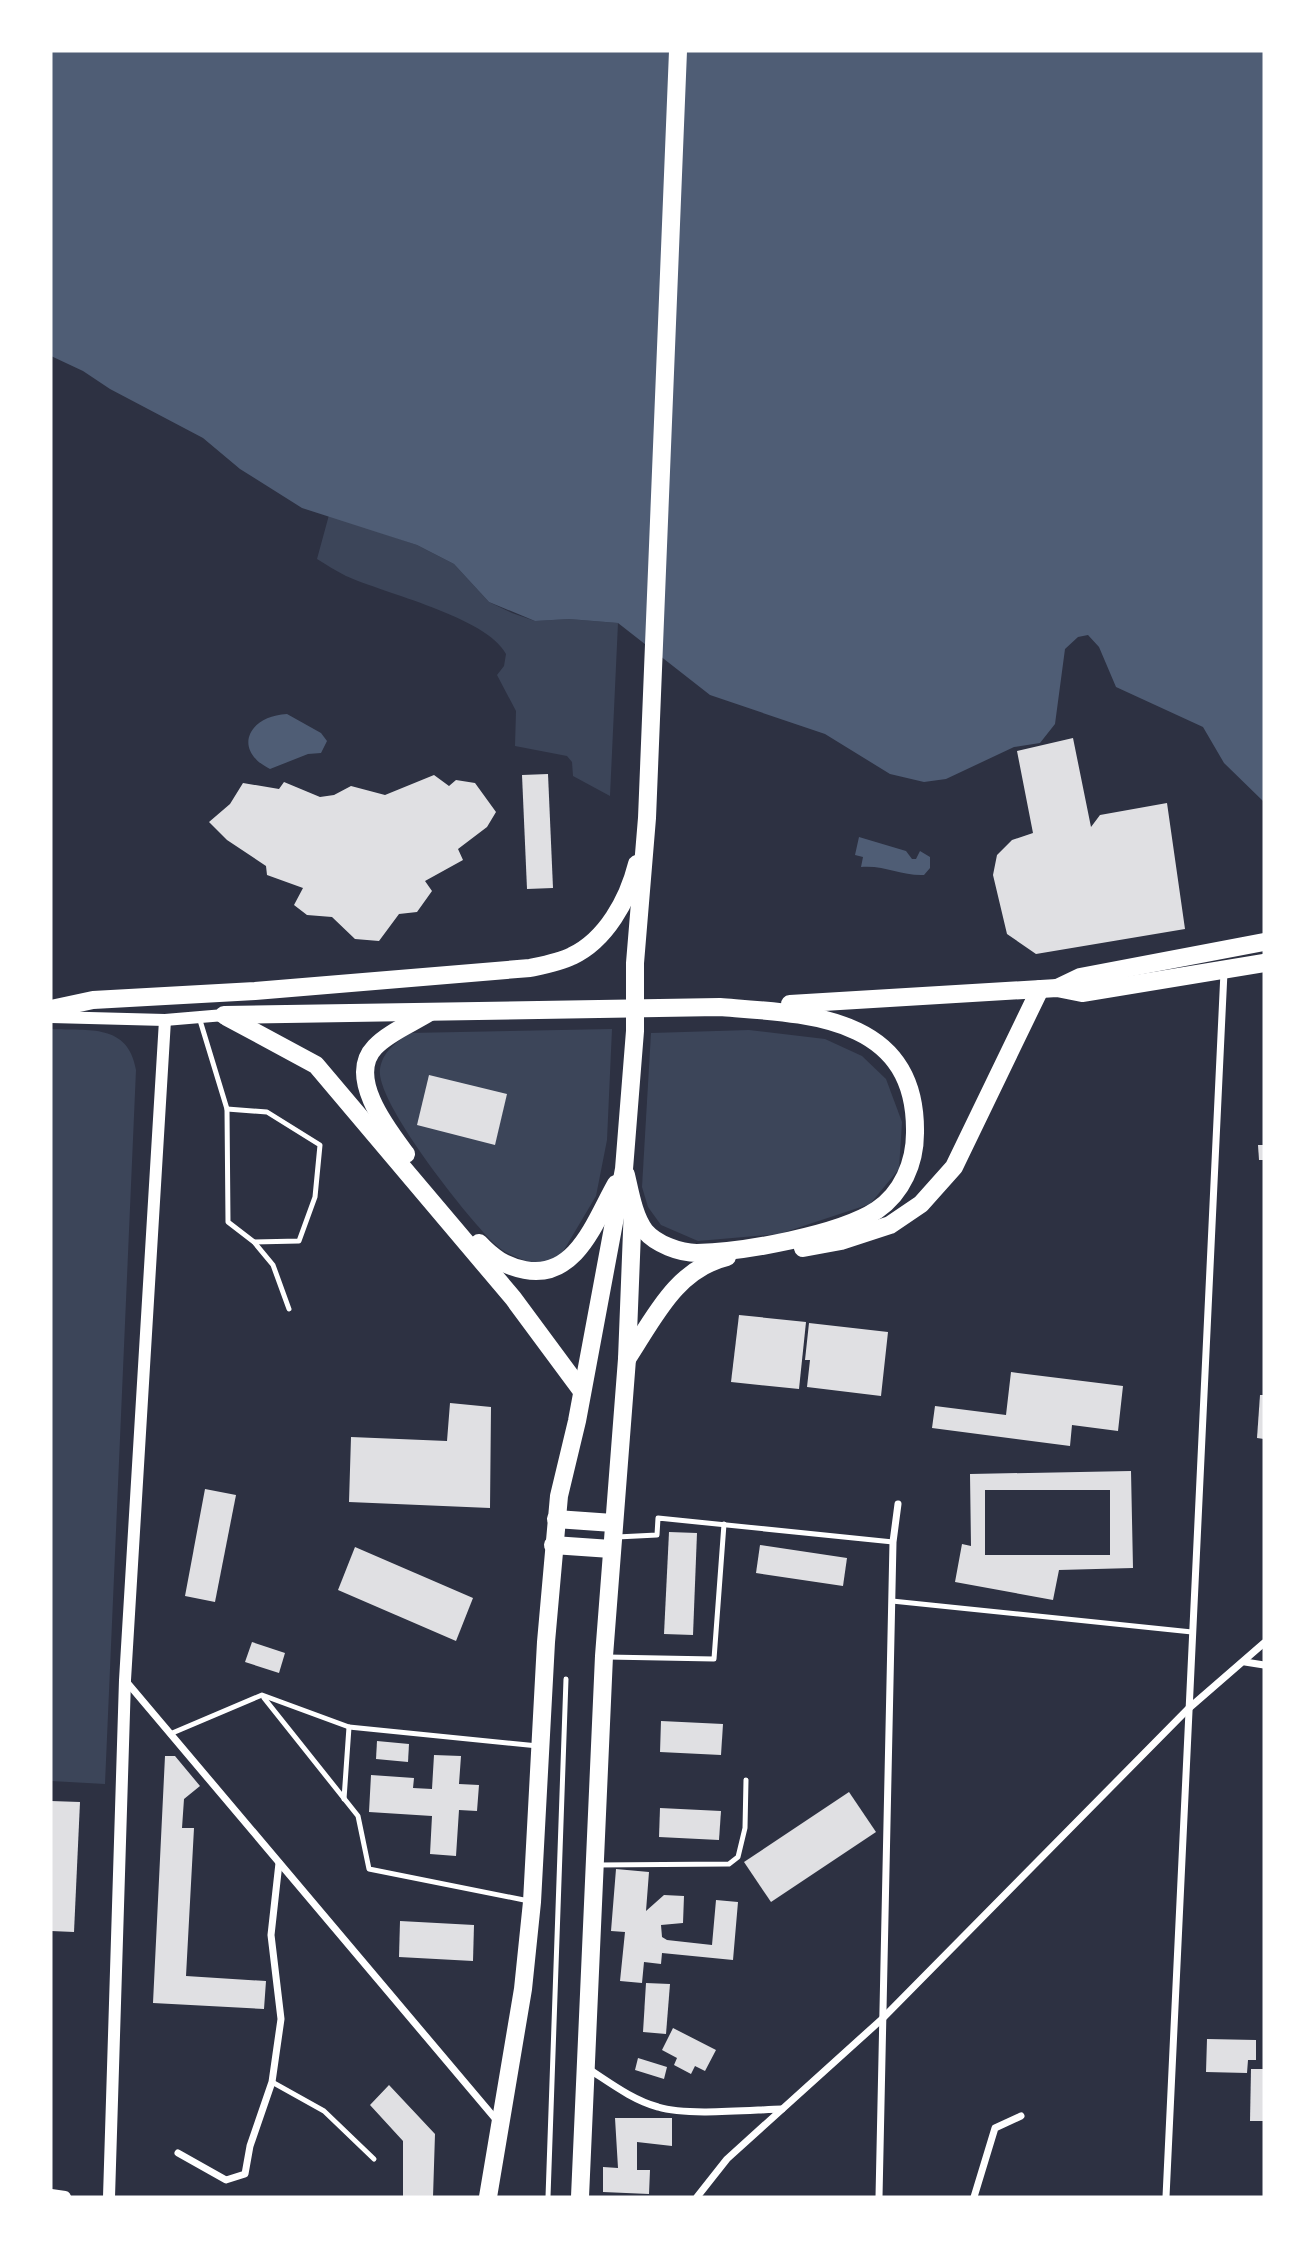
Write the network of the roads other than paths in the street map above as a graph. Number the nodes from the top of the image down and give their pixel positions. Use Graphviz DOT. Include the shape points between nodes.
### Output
graph roads {
  1 [pos="678,51"];
  2 [pos="644,841"];
  3 [pos="1264,942"];
  4 [pos="1264,962"];
  5 [pos="1224,971"];
  6 [pos="1049,989"];
  7 [pos="720,1007"];
  8 [pos="51,1009"];
  9 [pos="431,1012"];
  10 [pos="224,1015"];
  11 [pos="51,1017"];
  12 [pos="199,1017"];
  13 [pos="165,1020"];
  14 [pos="227,1109"];
  15 [pos="624,1169"];
  16 [pos="633,1203"];
  17 [pos="254,1242"];
  18 [pos="289,1309"];
  19 [pos="627,1359"];
  20 [pos="581,1390"];
  21 [pos="898,1504"];
  22 [pos="556,1519"];
  23 [pos="724,1524"];
  24 [pos="612,1536"];
  25 [pos="893,1542"];
  26 [pos="554,1545"];
  27 [pos="892,1601"];
  28 [pos="1192,1632"];
  29 [pos="1264,1643"];
  30 [pos="604,1657"];
  31 [pos="1245,1662"];
  32 [pos="1264,1665"];
  33 [pos="566,1679"];
  34 [pos="125,1680"];
  35 [pos="262,1695"];
  36 [pos="1188,1709"];
  37 [pos="349,1727"];
  38 [pos="169,1734"];
  39 [pos="541,1747"];
  40 [pos="746,1780"];
  41 [pos="344,1799"];
  42 [pos="279,1863"];
  43 [pos="595,1865"];
  44 [pos="532,1902"];
  45 [pos="882,2019"];
  46 [pos="586,2068"];
  47 [pos="272,2082"];
  48 [pos="782,2109"];
  49 [pos="1021,2116"];
  50 [pos="500,2126"];
  51 [pos="178,2153"];
  52 [pos="374,2160"];
  53 [pos="51,2195"];
  54 [pos="490,2196"];
  55 [pos="65,2197"];
  56 [pos="108,2197"];
  57 [pos="548,2197"];
  58 [pos="580,2197"];
  59 [pos="697,2197"];
  60 [pos="879,2197"];
  61 [pos="974,2197"];
  62 [pos="1166,2197"];
  1 -- 2 [label="main road"];
  2 -- 8 [label="main road" via="611,922 592,945 561,960 530,968 93,1000"];
  2 -- 15 [label="main road"];
  3 -- 6 [label="main road" via="1080,977"];
  4 -- 5 [label="main road"];
  5 -- 6 [label="main road" via="1082,993"];
  5 -- 28 [label="street"];
  6 -- 7 [label="main road"];
  6 -- 19 [label="main road" via="954,1167 921,1204 890,1224 841,1241 698,1266 671,1294"];
  7 -- 9 [label="main road"];
  7 -- 16 [label="main road" via="837,1021 865,1035 888,1055 907,1081 916,1108 915,1146 907,1177 878,1209 844,1227 780,1243 698,1253 665,1245 645,1230"];
  9 -- 10 [label="main road"];
  9 -- 15 [label="main road" via="373,1048 366,1070 368,1095 381,1121 493,1258 510,1267 544,1273 558,1268 582,1243"];
  10 -- 12 [label="street"];
  10 -- 20 [label="main road" via="316,1065 513,1298"];
  11 -- 13 [label="street"];
  12 -- 13 [label="street"];
  12 -- 14 [label="lane"];
  13 -- 34 [label="street"];
  14 -- 17 [label="lane" via="228,1222"];
  14 -- 17 [label="lane" via="267,1112 320,1145 314,1197 299,1241"];
  15 -- 16 [label="main road"];
  15 -- 20 [label="main road"];
  16 -- 19 [label="main road"];
  17 -- 18 [label="lane" via="273,1265"];
  19 -- 24 [label="main road"];
  20 -- 22 [label="main road"];
  21 -- 25 [label="street"];
  22 -- 24 [label="main road"];
  22 -- 26 [label="main road"];
  23 -- 24 [label="lane" via="658,1518 657,1535"];
  23 -- 25 [label="lane"];
  23 -- 30 [label="lane" via="714,1659"];
  24 -- 26 [label="main road"];
  24 -- 30 [label="main road"];
  25 -- 27 [label="street"];
  26 -- 39 [label="main road"];
  27 -- 28 [label="lane"];
  27 -- 45 [label="street"];
  28 -- 36 [label="street"];
  29 -- 31 [label="street"];
  30 -- 43 [label="main road"];
  31 -- 32 [label="street"];
  31 -- 36 [label="street"];
  33 -- 57 [label="lane"];
  34 -- 38 [label="street"];
  34 -- 56 [label="street"];
  35 -- 37 [label="lane"];
  35 -- 38 [label="lane"];
  35 -- 41 [label="lane"];
  36 -- 45 [label="street"];
  36 -- 62 [label="street"];
  37 -- 39 [label="lane"];
  37 -- 41 [label="lane"];
  38 -- 42 [label="street"];
  39 -- 44 [label="main road"];
  40 -- 43 [label="lane" via="745,1828 738,1857 729,1864"];
  41 -- 44 [label="lane" via="358,1816 369,1869"];
  42 -- 47 [label="street" via="271,1935 281,2019"];
  42 -- 50 [label="street"];
  43 -- 46 [label="main road"];
  44 -- 50 [label="main road"];
  45 -- 48 [label="street"];
  45 -- 60 [label="street"];
  46 -- 48 [label="street" via="659,2108"];
  46 -- 58 [label="main road"];
  47 -- 51 [label="street" via="245,2174 226,2180"];
  47 -- 52 [label="lane" via="324,2112"];
  48 -- 59 [label="street" via="727,2159"];
  49 -- 61 [label="street" via="995,2128"];
  50 -- 54 [label="main road"];
  53 -- 55 [label="street"];
}
